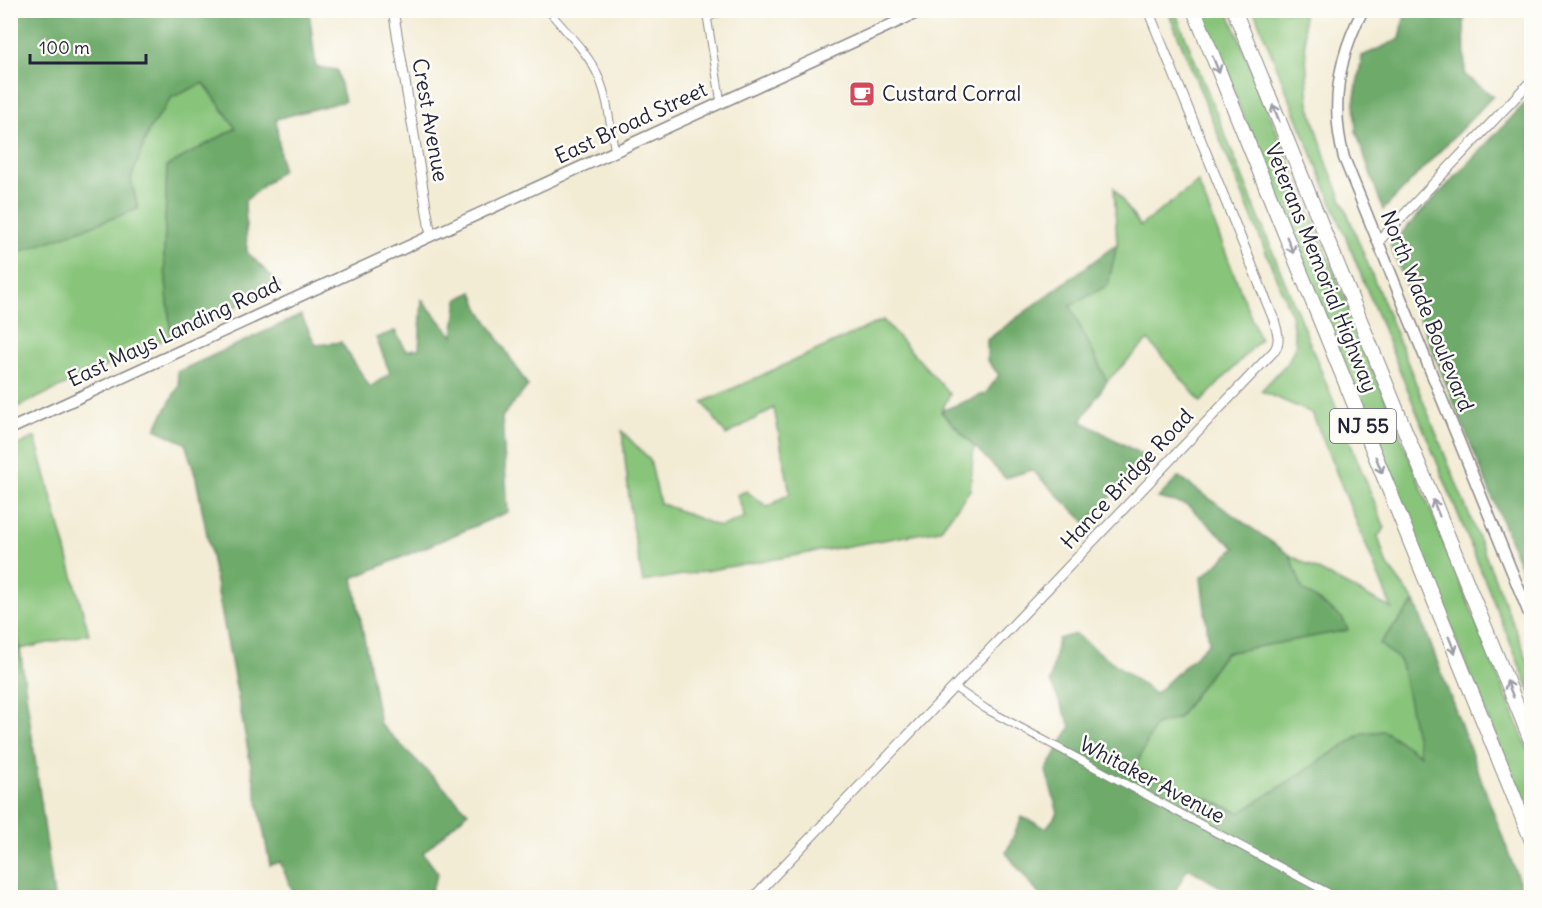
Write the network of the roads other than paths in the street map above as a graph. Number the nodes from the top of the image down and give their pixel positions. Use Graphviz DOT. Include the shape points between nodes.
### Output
graph roads {
  1 [pos="393,10"];
  2 [pos="548,10"];
  3 [pos="725,10"];
  4 [pos="923,10"];
  5 [pos="1148,10"];
  6 [pos="1194,10"];
  7 [pos="1234,10"];
  8 [pos="1363,10"];
  9 [pos="706,14"];
  10 [pos="1532,80"];
  11 [pos="721,103"];
  12 [pos="615,152"];
  13 [pos="431,236"];
  14 [pos="1378,242"];
  15 [pos="355,271"];
  16 [pos="10,429"];
  17 [pos="1532,621"];
  18 [pos="954,687"];
  19 [pos="1532,743"];
  20 [pos="1532,841"];
  21 [pos="753,897"];
  22 [pos="1338,897"];
  1 -- 13 [label="street, Crest Avenue"];
  2 -- 12 [label="street" via="599,77"];
  3 -- 9 [label="street"];
  4 -- 11 [label="main road, East Broad Street"];
  5 -- 18 [label="street, Hance Bridge Road" via="1274,320 1278,344"];
  6 -- 20 [label="highway, Veterans Memorial Highway / NJ 55, one-way"];
  19 -- 7 [label="highway, Veterans Memorial Highway / NJ 55, one-way"];
  8 -- 14 [label="main road, North Wade Boulevard" via="1341,64 1336,113 1344,158"];
  9 -- 11 [label="street"];
  10 -- 14 [label="street"];
  11 -- 12 [label="main road, East Broad Street"];
  12 -- 13 [label="main road, East Broad Street"];
  13 -- 15 [label="main road, East Broad Street"];
  14 -- 17 [label="main road, North Wade Boulevard"];
  15 -- 16 [label="main road, East Mays Landing Road"];
  18 -- 21 [label="street, Hance Bridge Road"];
  18 -- 22 [label="street, Whitaker Avenue" via="986,709"];
}
